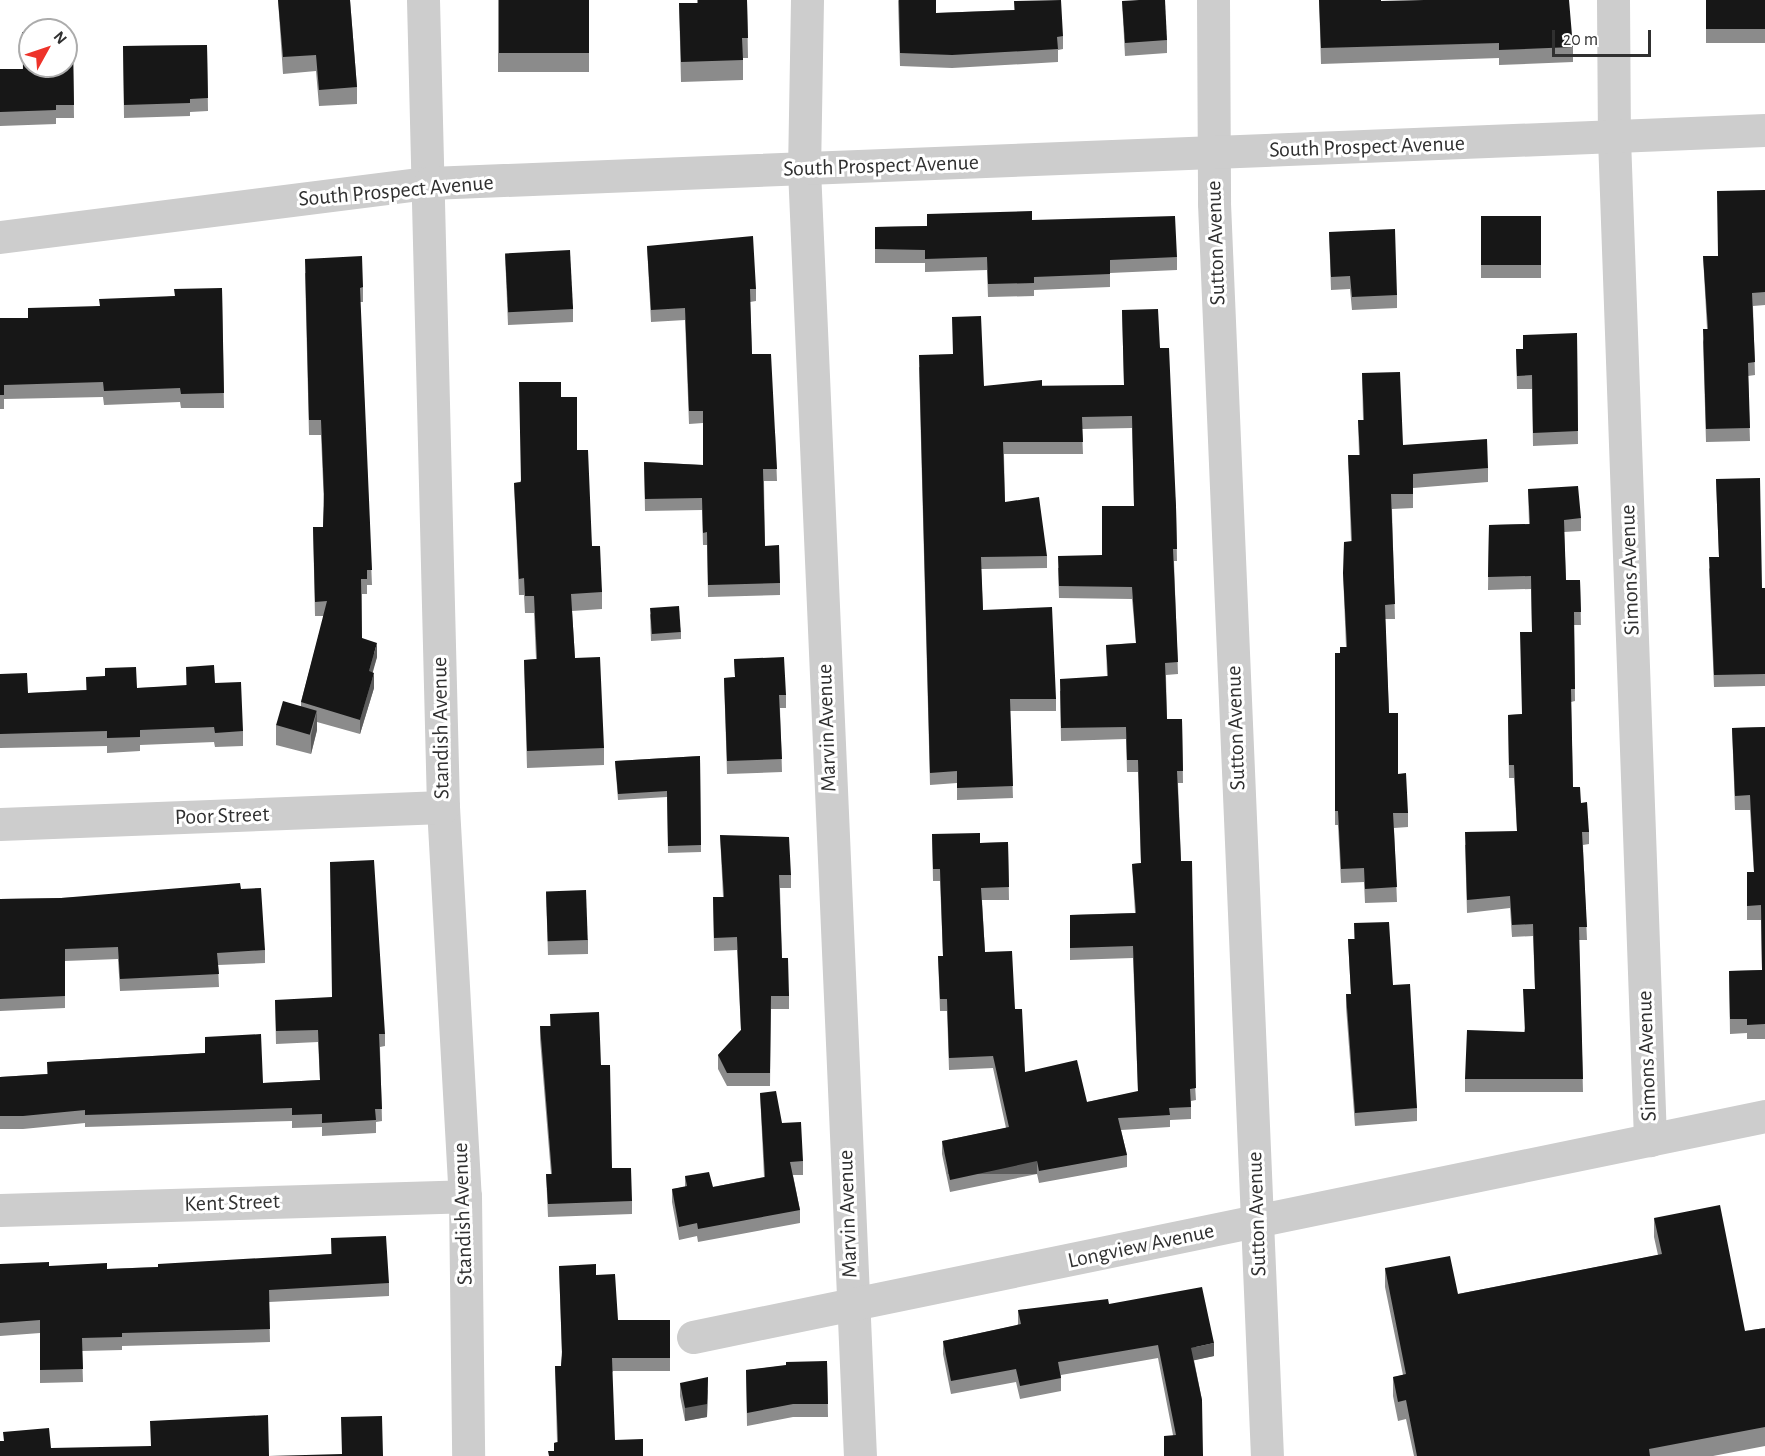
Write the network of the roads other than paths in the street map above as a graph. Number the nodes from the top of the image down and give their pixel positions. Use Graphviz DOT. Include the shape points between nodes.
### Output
graph roads {
  1 [pos="423,0"];
  2 [pos="807,0"];
  3 [pos="1213,0"];
  4 [pos="1613,0"];
  5 [pos="1765,130"];
  6 [pos="1614,138"];
  7 [pos="1214,153"];
  8 [pos="804,169"];
  9 [pos="430,183"];
  10 [pos="0,237"];
  11 [pos="443,807"];
  12 [pos="0,824"];
  13 [pos="1765,1116"];
  14 [pos="1650,1140"];
  15 [pos="465,1196"];
  16 [pos="0,1210"];
  17 [pos="1257,1221"];
  18 [pos="852,1306"];
  19 [pos="693,1337"];
  20 [pos="468,1456"];
  21 [pos="860,1456"];
  22 [pos="1267,1456"];
  1 -- 9 [label="street, Standish Avenue"];
  2 -- 8 [label="street, Marvin Avenue"];
  3 -- 7 [label="street, Sutton Avenue"];
  4 -- 6 [label="street, Simons Avenue"];
  5 -- 6 [label="street, South Prospect Avenue"];
  6 -- 7 [label="street, South Prospect Avenue"];
  6 -- 14 [label="street, Simons Avenue"];
  7 -- 8 [label="street, South Prospect Avenue"];
  7 -- 17 [label="street, Sutton Avenue"];
  8 -- 9 [label="street, South Prospect Avenue"];
  8 -- 18 [label="street, Marvin Avenue"];
  9 -- 10 [label="street, South Prospect Avenue"];
  9 -- 11 [label="street, Standish Avenue"];
  11 -- 12 [label="street, Poor Street"];
  11 -- 15 [label="street, Standish Avenue"];
  13 -- 14 [label="street, Longview Avenue"];
  14 -- 17 [label="street, Longview Avenue"];
  15 -- 16 [label="street, Kent Street"];
  15 -- 20 [label="street, Standish Avenue"];
  17 -- 18 [label="street, Longview Avenue"];
  17 -- 22 [label="street, Sutton Avenue"];
  18 -- 19 [label="street, Longview Avenue"];
  18 -- 21 [label="street, Marvin Avenue"];
}
